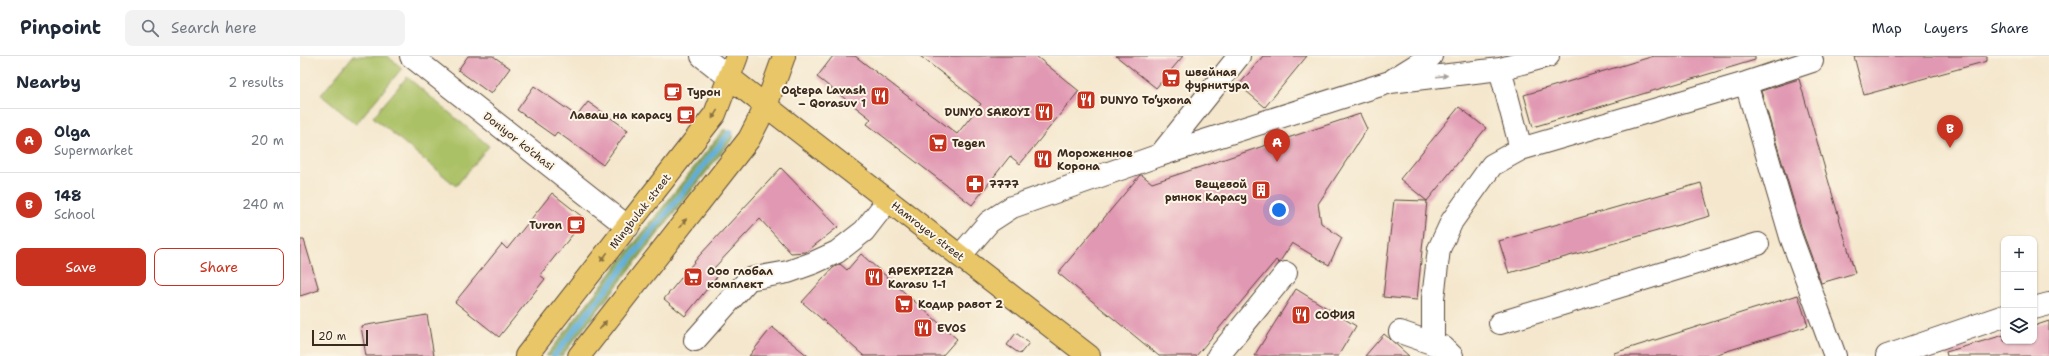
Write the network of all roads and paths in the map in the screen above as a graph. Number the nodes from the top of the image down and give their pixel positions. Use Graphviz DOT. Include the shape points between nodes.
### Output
graph roads {
  1 [pos="411,56"];
  2 [pos="702,56"];
  3 [pos="737,56"];
  4 [pos="784,56"];
  5 [pos="1431,56"];
  6 [pos="1548,56"];
  7 [pos="1810,56"];
  8 [pos="1234,58"];
  9 [pos="1500,69"];
  10 [pos="730,78"];
  11 [pos="1390,82"];
  12 [pos="1746,83"];
  13 [pos="766,106"];
  14 [pos="1521,149"];
  15 [pos="1160,155"];
  16 [pos="888,200"];
  17 [pos="628,226"];
  18 [pos="1758,244"];
  19 [pos="960,256"];
  20 [pos="1286,273"];
  21 [pos="2049,304"];
  22 [pos="2037,307"];
  23 [pos="2001,317"];
  24 [pos="1500,323"];
  25 [pos="1400,332"];
  26 [pos="695,340"];
  27 [pos="1432,344"];
  28 [pos="526,356"];
  29 [pos="579,356"];
  30 [pos="1089,356"];
  31 [pos="1218,356"];
  32 [pos="1452,356"];
  33 [pos="1835,356"];
  34 [pos="1887,356"];
  1 -- 17 [label="street, Doniyor ko'chasi"];
  2 -- 10 [label="street"];
  3 -- 10 [label="main road, Mingbulak street"];
  4 -- 13 [label="main road"];
  5 -- 11 [label="street"];
  6 -- 9 [label="street"];
  7 -- 12 [label="street" via="1812,61"];
  8 -- 15 [label="street"];
  11 -- 9 [label="street, one-way"];
  9 -- 14 [label="street"];
  10 -- 13 [label="main road, Hamroyev street"];
  10 -- 17 [label="main road, Mingbulak street, one-way" via="715,114"];
  11 -- 15 [label="street"];
  12 -- 14 [label="street"];
  12 -- 33 [label="street" via="1791,237"];
  13 -- 16 [label="main road, Hamroyev street"];
  29 -- 13 [label="main road, one-way" via="749,139"];
  14 -- 27 [label="street" via="1492,165 1452,221 1439,249"];
  15 -- 19 [label="street" via="1012,207 989,222"];
  16 -- 19 [label="main road, Hamroyev street"];
  16 -- 26 [label="street" via="864,231 837,252 788,272 749,279"];
  17 -- 28 [label="main road, Mingbulak street, one-way"];
  18 -- 24 [label="street"];
  19 -- 30 [label="main road, Hamroyev street"];
  20 -- 31 [label="street"];
  21 -- 22 [label="street"];
  23 -- 34 [label="street"];
  25 -- 27 [label="street"];
  27 -- 32 [label="street" via="1443,347"];
}
